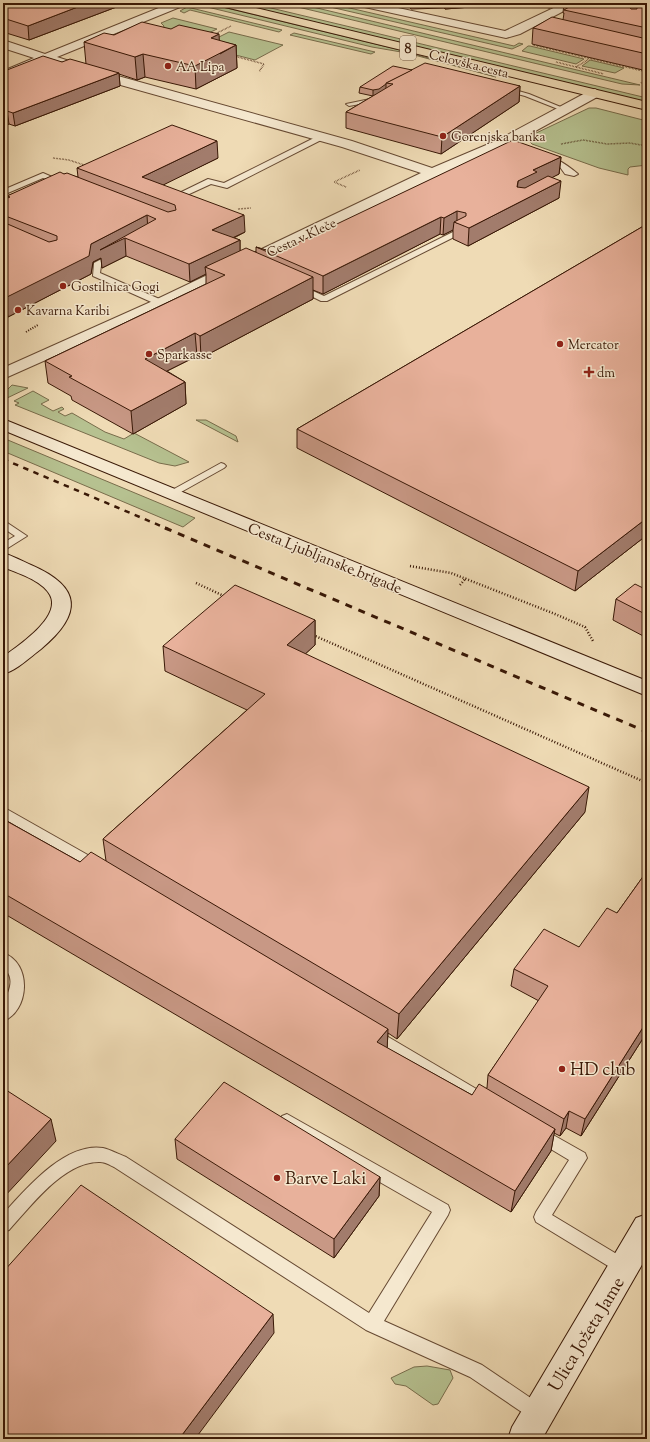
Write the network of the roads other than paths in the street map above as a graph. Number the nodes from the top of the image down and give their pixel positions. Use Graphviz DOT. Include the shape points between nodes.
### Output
graph roads {
  1 [pos="181,3"];
  2 [pos="221,3"];
  3 [pos="264,3"];
  4 [pos="360,3"];
  5 [pos="573,3"];
  6 [pos="532,23"];
  7 [pos="553,28"];
  8 [pos="3,44"];
  9 [pos="46,58"];
  10 [pos="537,67"];
  11 [pos="567,74"];
  12 [pos="3,75"];
  13 [pos="497,88"];
  14 [pos="595,93"];
  15 [pos="647,94"];
  16 [pos="387,95"];
  17 [pos="349,104"];
  18 [pos="647,106"];
  19 [pos="565,110"];
  20 [pos="323,136"];
  21 [pos="534,154"];
  22 [pos="433,173"];
  23 [pos="560,181"];
  24 [pos="71,186"];
  25 [pos="3,193"];
  26 [pos="171,199"];
  27 [pos="460,232"];
  28 [pos="124,251"];
  29 [pos="243,264"];
  30 [pos="257,270"];
  31 [pos="292,285"];
  32 [pos="161,303"];
  33 [pos="3,374"];
  34 [pos="3,424"];
  35 [pos="220,466"];
  36 [pos="170,494"];
  37 [pos="3,523"];
  38 [pos="3,548"];
  39 [pos="3,559"];
  40 [pos="3,667"];
  41 [pos="647,689"];
  42 [pos="3,812"];
  43 [pos="108,873"];
  44 [pos="3,959"];
  45 [pos="3,1015"];
  46 [pos="359,1025"];
  47 [pos="499,1110"];
  48 [pos="273,1113"];
  49 [pos="526,1126"];
  50 [pos="3,1225"];
  51 [pos="647,1228"];
  52 [pos="625,1268"];
  53 [pos="372,1324"];
  54 [pos="532,1426"];
  1 -- 9 [label="street"];
  2 -- 14 [label="main road, Celovška cesta / 8"];
  3 -- 10 [label="main road, Celovška cesta / 8"];
  4 -- 6 [label="street" via="495,34 516,32"];
  5 -- 6 [label="street"];
  6 -- 7 [label="street"];
  8 -- 9 [label="street"];
  9 -- 12 [label="street"];
  9 -- 20 [label="street"];
  11 -- 15 [label="main road"];
  13 -- 19 [label="lane" via="527,95"];
  14 -- 18 [label="main road, Celovška cesta / 8"];
  14 -- 19 [label="street, Cesta v Kleče"];
  16 -- 17 [label="lane"];
  19 -- 22 [label="street, Cesta v Kleče" via="509,145"];
  20 -- 22 [label="street"];
  20 -- 26 [label="lane" via="224,186 211,181"];
  21 -- 23 [label="lane" via="563,165 568,172 574,174"];
  22 -- 29 [label="street, Cesta v Kleče"];
  24 -- 25 [label="lane" via="42,175"];
  27 -- 31 [label="lane" via="324,299"];
  28 -- 32 [label="lane" via="97,265 96,274"];
  29 -- 30 [label="lane"];
  29 -- 32 [label="street, Cesta v Kleče"];
  32 -- 33 [label="street, Cesta v Kleče"];
  34 -- 36 [label="street, Cesta Ljubljanske brigade"];
  35 -- 36 [label="lane"];
  36 -- 41 [label="street, Cesta Ljubljanske brigade"];
  37 -- 38 [label="lane" via="22,536"];
  39 -- 40 [label="street" via="50,583 60,594 62,608 55,623"];
  42 -- 43 [label="lane"];
  44 -- 45 [label="lane" via="18,978 17,996"];
  46 -- 47 [label="lane"];
  48 -- 53 [label="lane" via="442,1210"];
  49 -- 52 [label="lane" via="579,1158 542,1217"];
  50 -- 53 [label="lane" via="56,1170 77,1159 100,1155 120,1162"];
  51 -- 52 [label="street, Ulica Jožeta Jame"];
  52 -- 54 [label="street, Ulica Jožeta Jame"];
  53 -- 54 [label="lane" via="476,1372"];
}
